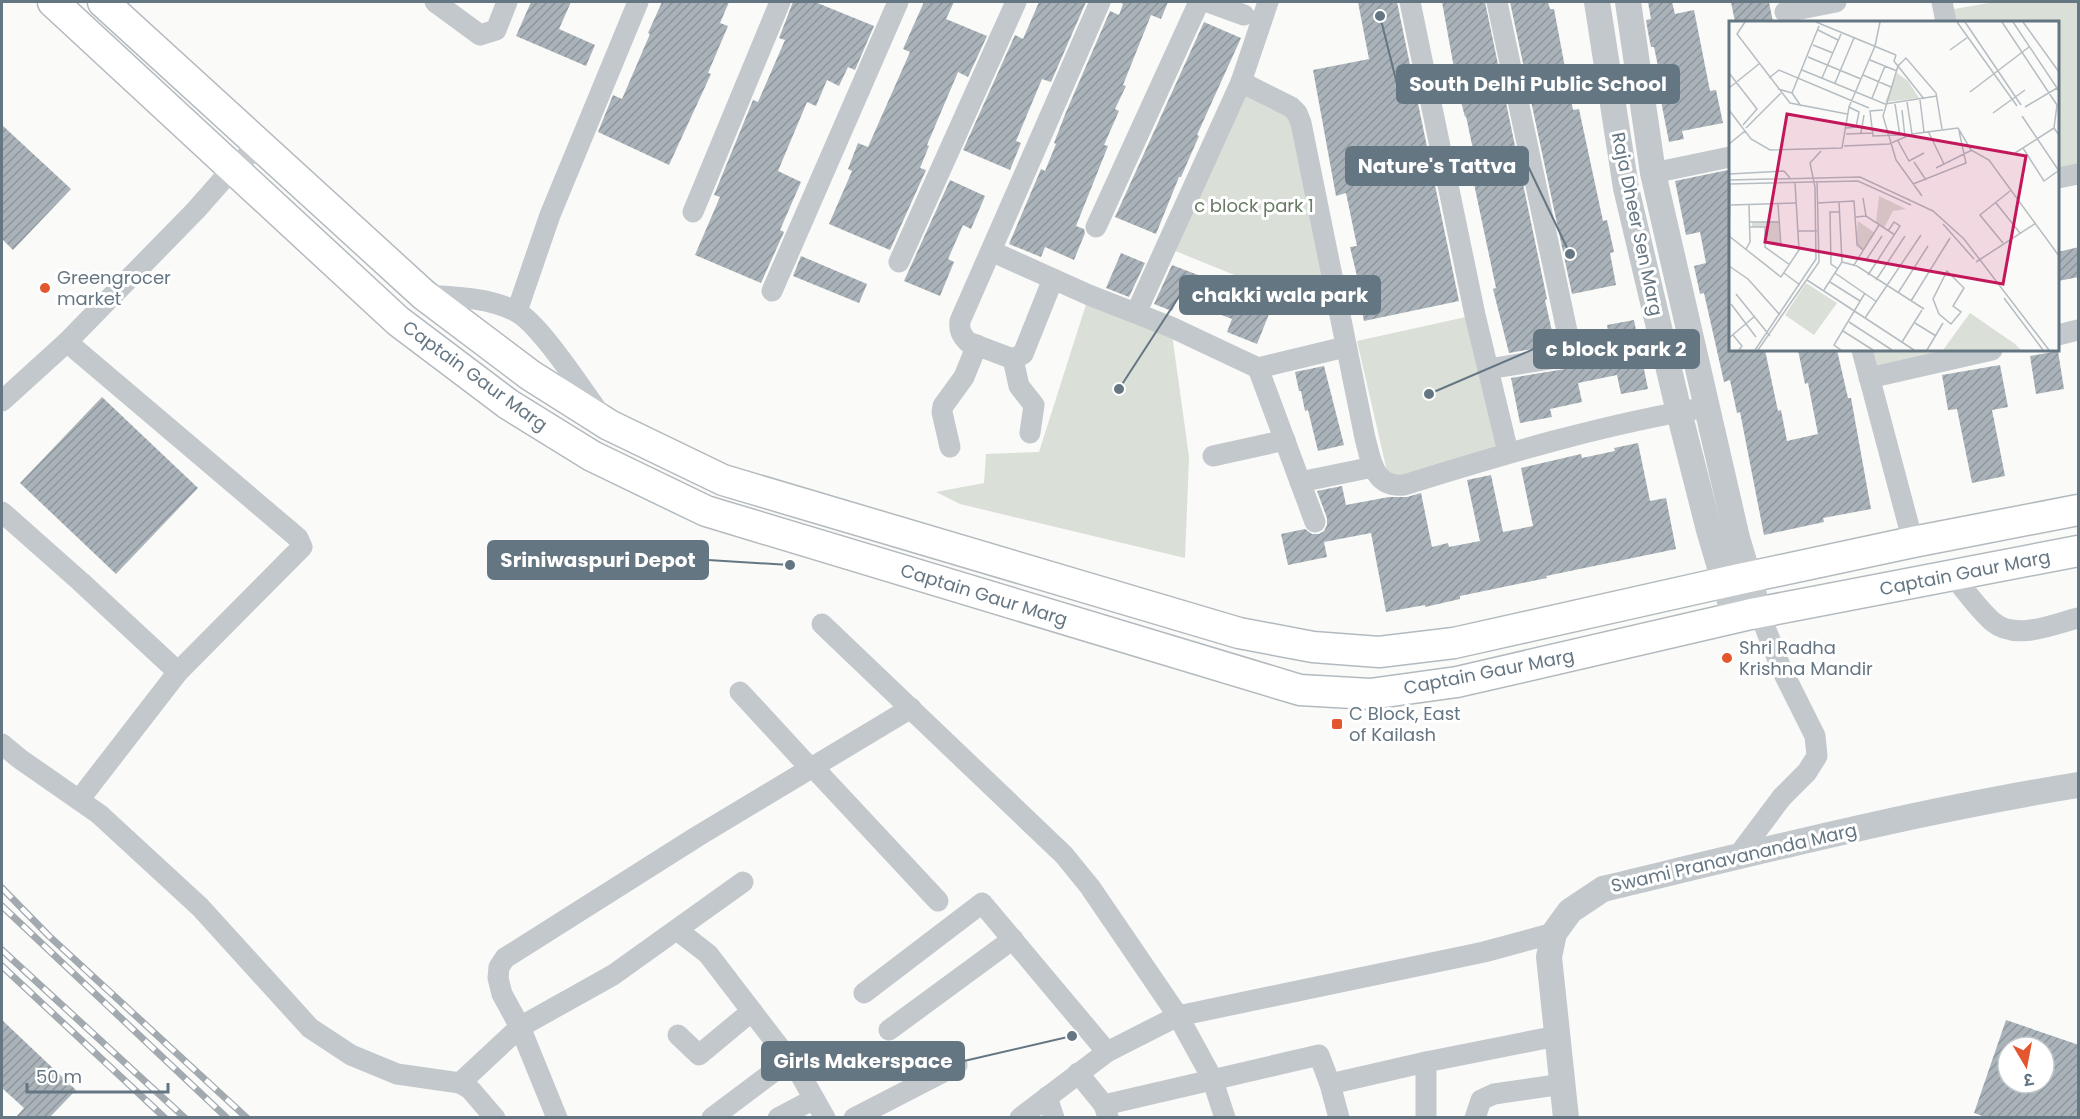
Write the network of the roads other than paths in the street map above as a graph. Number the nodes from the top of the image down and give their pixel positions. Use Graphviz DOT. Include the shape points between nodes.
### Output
graph roads {
  1 [pos="52,2"];
  2 [pos="103,2"];
  3 [pos="435,2"];
  4 [pos="507,2"];
  5 [pos="638,2"];
  6 [pos="780,2"];
  7 [pos="898,2"];
  8 [pos="1016,2"];
  9 [pos="1100,2"];
  10 [pos="1199,2"];
  11 [pos="1208,2"];
  12 [pos="1268,2"];
  13 [pos="1410,2"];
  14 [pos="1497,2"];
  15 [pos="1597,2"];
  16 [pos="1628,2"];
  17 [pos="1836,2"];
  18 [pos="1942,2"];
  19 [pos="1785,12"];
  20 [pos="1244,15"];
  21 [pos="1946,21"];
  22 [pos="1241,82"];
  23 [pos="260,145"];
  24 [pos="1729,157"];
  25 [pos="233,168"];
  26 [pos="1653,173"];
  27 [pos="2079,174"];
  28 [pos="2059,178"];
  29 [pos="693,212"];
  30 [pos="1096,226"];
  31 [pos="991,251"];
  32 [pos="899,262"];
  33 [pos="1053,279"];
  34 [pos="772,291"];
  35 [pos="424,295"];
  36 [pos="517,311"];
  37 [pos="1136,313"];
  38 [pos="2079,330"];
  39 [pos="2059,334"];
  40 [pos="67,342"];
  41 [pos="977,345"];
  42 [pos="1346,347"];
  43 [pos="1862,351"];
  44 [pos="1988,351"];
  45 [pos="1012,359"];
  46 [pos="1258,368"];
  47 [pos="1488,369"];
  48 [pos="1869,378"];
  49 [pos="2,401"];
  50 [pos="1708,407"];
  51 [pos="1679,412"];
  52 [pos="609,425"];
  53 [pos="1030,434"];
  54 [pos="1285,440"];
  55 [pos="950,447"];
  56 [pos="1508,452"];
  57 [pos="1213,456"];
  58 [pos="1373,467"];
  59 [pos="1300,482"];
  60 [pos="2079,510"];
  61 [pos="2,512"];
  62 [pos="1315,522"];
  63 [pos="1912,542"];
  64 [pos="2079,551"];
  65 [pos="1953,576"];
  66 [pos="1736,580"];
  67 [pos="1747,615"];
  68 [pos="2079,618"];
  69 [pos="822,624"];
  70 [pos="178,672"];
  71 [pos="740,692"];
  72 [pos="911,708"];
  73 [pos="2,744"];
  74 [pos="812,768"];
  75 [pos="2079,785"];
  76 [pos="79,800"];
  77 [pos="1737,857"];
  78 [pos="743,882"];
  79 [pos="938,902"];
  80 [pos="677,930"];
  81 [pos="1554,933"];
  82 [pos="1013,939"];
  83 [pos="864,993"];
  84 [pos="752,1011"];
  85 [pos="1178,1016"];
  86 [pos="520,1027"];
  87 [pos="889,1030"];
  88 [pos="678,1035"];
  89 [pos="1557,1036"];
  90 [pos="1107,1052"];
  91 [pos="789,1060"];
  92 [pos="1426,1062"];
  93 [pos="957,1065"];
  94 [pos="1078,1073"];
  95 [pos="1212,1078"];
  96 [pos="460,1083"];
  97 [pos="1330,1084"];
  98 [pos="1563,1084"];
  99 [pos="1047,1097"];
  100 [pos="814,1099"];
  101 [pos="1106,1111"];
  102 [pos="495,1118"];
  103 [pos="557,1118"];
  104 [pos="712,1118"];
  105 [pos="778,1118"];
  106 [pos="825,1118"];
  107 [pos="854,1118"];
  108 [pos="1020,1118"];
  109 [pos="1054,1118"];
  110 [pos="1225,1118"];
  111 [pos="1339,1118"];
  112 [pos="1426,1118"];
  113 [pos="1475,1118"];
  114 [pos="1566,1118"];
  1 -- 25 [label="main road, Captain Gaur Marg"];
  2 -- 23 [label="main road, Captain Gaur Marg"];
  3 -- 4 [label="street" via="480,35 496,30"];
  5 -- 36 [label="street" via="553,207"];
  6 -- 29 [label="street"];
  7 -- 34 [label="street"];
  8 -- 32 [label="street"];
  9 -- 31 [label="street"];
  10 -- 30 [label="street"];
  11 -- 20 [label="street"];
  12 -- 22 [label="street"];
  13 -- 47 [label="street"];
  14 -- 47 [label="street" via="1571,350 1567,356"];
  15 -- 51 [label="street, Raja Dheer Sen Marg" via="1626,188"];
  16 -- 26 [label="street, Raja Dheer Sen Marg"];
  17 -- 19 [label="street"];
  18 -- 21 [label="street"];
  22 -- 37 [label="street"];
  22 -- 42 [label="street" via="1291,107 1301,123"];
  23 -- 25 [label="street"];
  23 -- 35 [label="main road, Captain Gaur Marg"];
  24 -- 26 [label="street"];
  25 -- 40 [label="street"];
  25 -- 67 [label="main road, Captain Gaur Marg" via="398,321 507,404 591,456 706,511 1222,667 1300,690 1370,694 1457,682"];
  26 -- 50 [label="street, Raja Dheer Sen Marg"];
  27 -- 28 [label="street"];
  31 -- 33 [label="street"];
  31 -- 41 [label="street" via="960,321 963,336"];
  33 -- 37 [label="street"];
  33 -- 45 [label="street" via="1023,354"];
  35 -- 36 [label="street" via="470,297"];
  35 -- 52 [label="main road, Captain Gaur Marg" via="530,375"];
  36 -- 52 [label="street" via="538,330"];
  37 -- 46 [label="street"];
  38 -- 39 [label="street"];
  40 -- 49 [label="street"];
  40 -- 70 [label="street" via="302,547"];
  41 -- 45 [label="street"];
  41 -- 55 [label="street" via="964,377 942,406"];
  42 -- 46 [label="street"];
  42 -- 58 [label="street"];
  43 -- 48 [label="street"];
  44 -- 48 [label="street"];
  45 -- 53 [label="street" via="1019,386 1034,405"];
  46 -- 54 [label="street"];
  47 -- 56 [label="street"];
  48 -- 63 [label="street"];
  50 -- 51 [label="street"];
  50 -- 66 [label="street, Raja Dheer Sen Marg"];
  51 -- 56 [label="street"];
  51 -- 66 [label="street, Raja Dheer Sen Marg" via="1709,530"];
  52 -- 66 [label="main road, Captain Gaur Marg" via="723,480 1239,633 1313,647 1379,652 1454,643"];
  54 -- 57 [label="street"];
  54 -- 59 [label="street"];
  56 -- 58 [label="street" via="1404,485 1393,486 1381,479"];
  58 -- 59 [label="street"];
  59 -- 62 [label="street"];
  60 -- 63 [label="main road, Captain Gaur Marg"];
  61 -- 70 [label="street"];
  63 -- 66 [label="main road, Captain Gaur Marg"];
  64 -- 65 [label="main road, Captain Gaur Marg"];
  65 -- 67 [label="main road, Captain Gaur Marg"];
  65 -- 68 [label="street" via="1993,622 2006,630 2024,631"];
  66 -- 67 [label="street, Raja Dheer Sen Marg"];
  67 -- 77 [label="street" via="1781,668 1815,736 1817,756"];
  69 -- 72 [label="street"];
  70 -- 76 [label="street"];
  71 -- 74 [label="street"];
  72 -- 74 [label="street"];
  72 -- 85 [label="street" via="1064,855"];
  73 -- 76 [label="street"];
  74 -- 79 [label="street"];
  74 -- 86 [label="street" via="505,957 498,978"];
  75 -- 77 [label="street, Swami Pranavananda Marg" via="1874,825"];
  76 -- 96 [label="street" via="200,907 310,1028 351,1055 397,1074"];
  77 -- 81 [label="street, Swami Pranavananda Marg" via="1603,889 1570,911"];
  78 -- 80 [label="street"];
  80 -- 84 [label="street" via="708,954"];
  80 -- 86 [label="street" via="613,975"];
  81 -- 85 [label="street" via="1484,952"];
  81 -- 89 [label="street, Swami Pranavananda Marg" via="1549,957"];
  82 -- 83 [label="street" via="982,903"];
  82 -- 87 [label="street"];
  82 -- 90 [label="street"];
  84 -- 88 [label="street" via="699,1055"];
  84 -- 91 [label="street"];
  85 -- 90 [label="street"];
  85 -- 95 [label="street"];
  86 -- 96 [label="street"];
  86 -- 103 [label="street"];
  89 -- 92 [label="street"];
  89 -- 98 [label="street, Swami Pranavananda Marg"];
  90 -- 94 [label="street"];
  91 -- 100 [label="street"];
  91 -- 104 [label="street"];
  92 -- 97 [label="street"];
  92 -- 112 [label="street"];
  93 -- 107 [label="street"];
  94 -- 99 [label="street"];
  94 -- 101 [label="street"];
  95 -- 97 [label="street" via="1319,1054"];
  95 -- 101 [label="street"];
  95 -- 110 [label="street"];
  96 -- 102 [label="street"];
  97 -- 111 [label="street"];
  98 -- 113 [label="street" via="1494,1094 1481,1100"];
  98 -- 114 [label="street, Swami Pranavananda Marg"];
  99 -- 108 [label="street"];
  99 -- 109 [label="street"];
  100 -- 105 [label="street"];
  100 -- 106 [label="street"];
}
